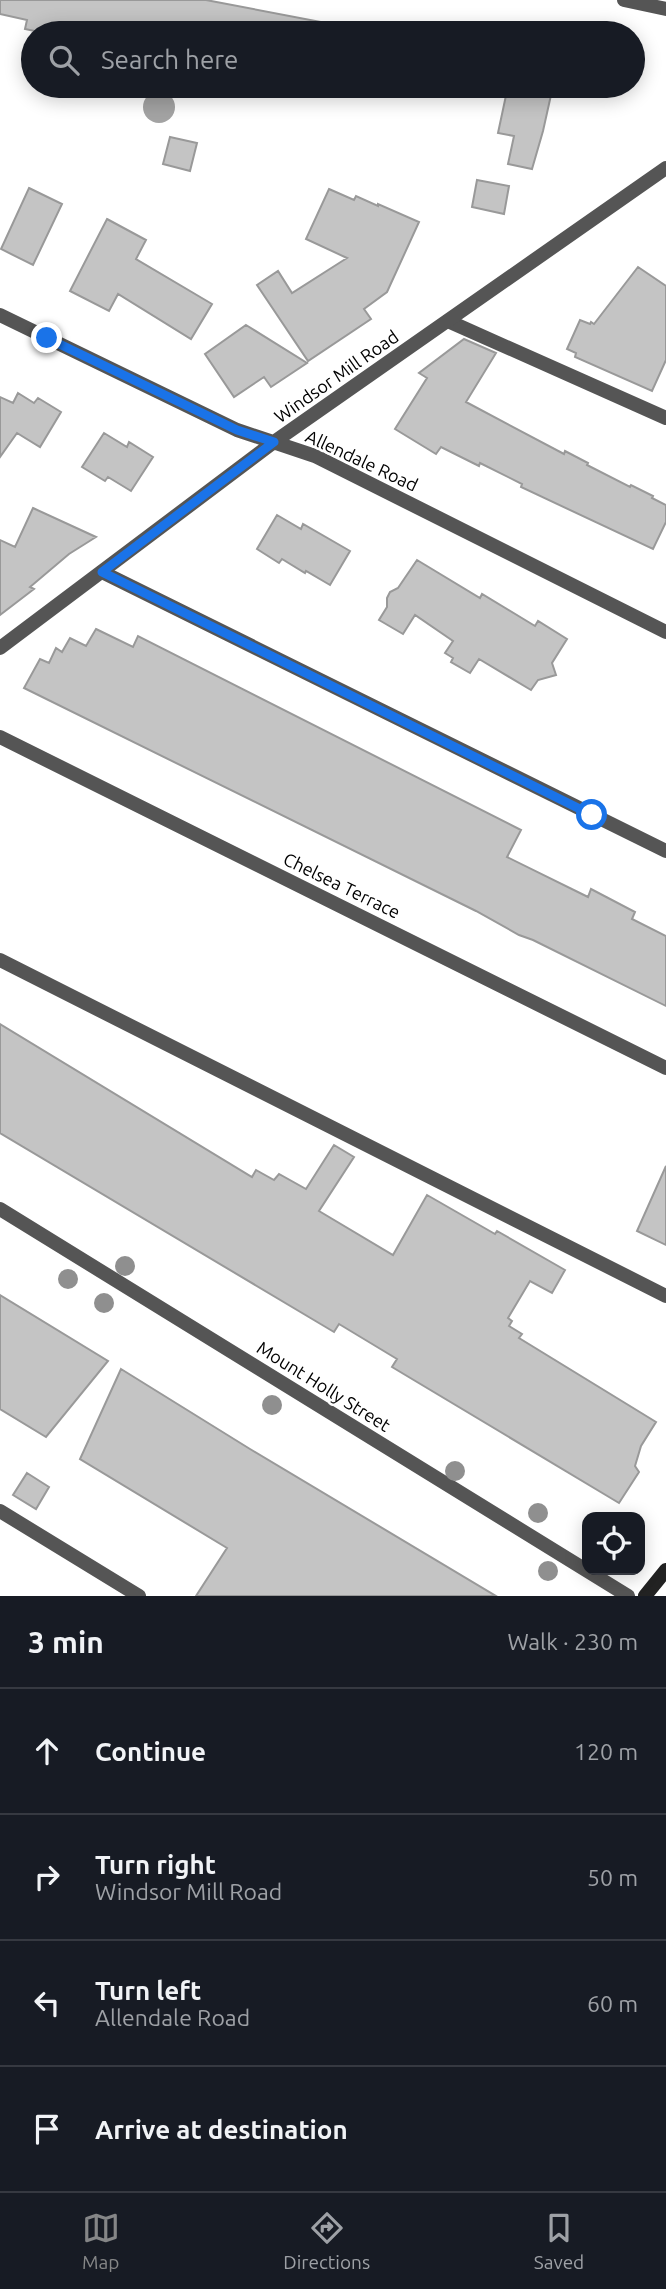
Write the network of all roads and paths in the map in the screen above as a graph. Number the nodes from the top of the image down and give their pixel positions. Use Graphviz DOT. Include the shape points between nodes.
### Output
graph roads {
  1 [pos="624,0"];
  2 [pos="666,9"];
  3 [pos="666,168"];
  4 [pos="0,315"];
  5 [pos="448,321"];
  6 [pos="666,418"];
  7 [pos="274,442"];
  8 [pos="102,572"];
  9 [pos="666,632"];
  10 [pos="0,648"];
  11 [pos="0,737"];
  12 [pos="666,851"];
  13 [pos="0,960"];
  14 [pos="666,1068"];
  15 [pos="0,1209"];
  16 [pos="666,1296"];
  17 [pos="0,1511"];
  18 [pos="666,1570"];
  19 [pos="139,1596"];
  20 [pos="628,1596"];
  21 [pos="645,1596"];
  1 -- 2 [label="street"];
  3 -- 5 [label="street, Windsor Mill Road"];
  4 -- 7 [label="street, Allendale Road" via="237,430"];
  5 -- 6 [label="street"];
  5 -- 7 [label="street, Windsor Mill Road"];
  7 -- 8 [label="street, Windsor Mill Road"];
  7 -- 9 [label="street, Allendale Road" via="315,456"];
  8 -- 10 [label="street, Windsor Mill Road"];
  8 -- 12 [label="street"];
  11 -- 14 [label="street, Chelsea Terrace"];
  13 -- 16 [label="street"];
  15 -- 20 [label="street, Mount Holly Street"];
  17 -- 19 [label="street"];
  18 -- 21 [label="street"];
}
